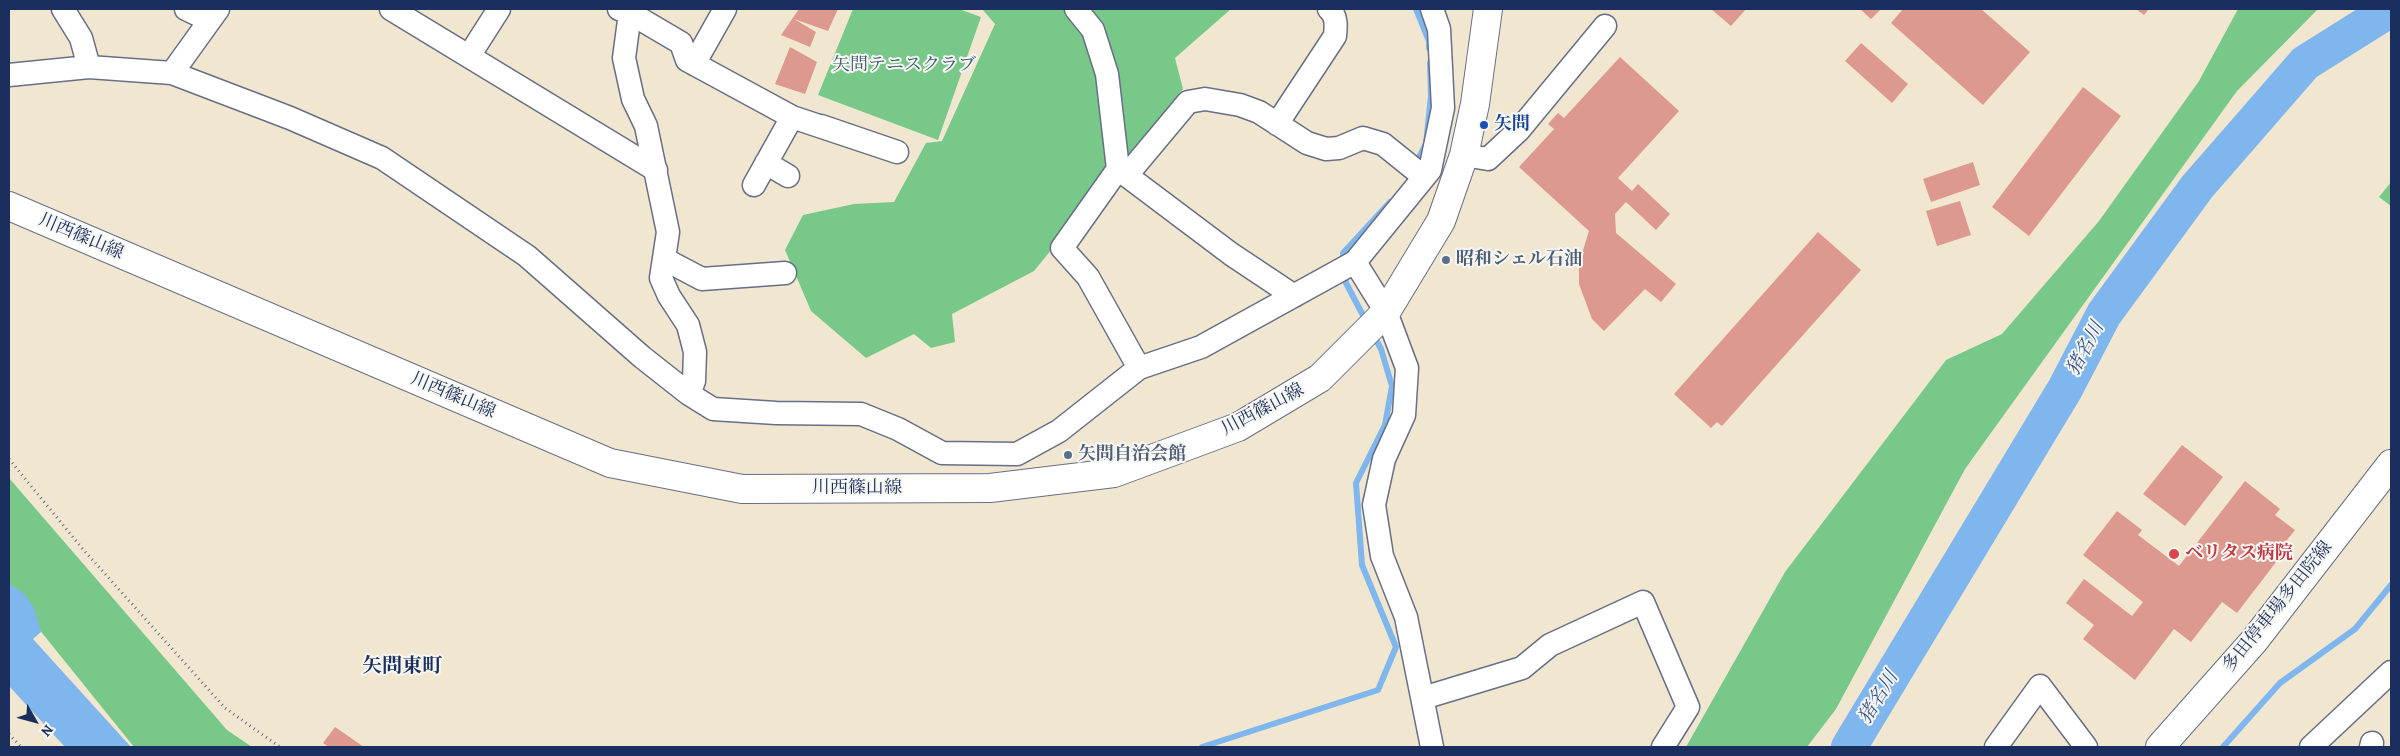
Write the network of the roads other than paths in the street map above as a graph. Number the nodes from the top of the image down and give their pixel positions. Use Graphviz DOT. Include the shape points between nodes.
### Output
graph roads {
  1 [pos="63,9"];
  2 [pos="186,9"];
  3 [pos="391,9"];
  4 [pos="498,9"];
  5 [pos="725,9"];
  6 [pos="1076,9"];
  7 [pos="1329,9"];
  8 [pos="1432,9"];
  9 [pos="1488,9"];
  10 [pos="627,10"];
  11 [pos="213,15"];
  12 [pos="1605,26"];
  13 [pos="469,56"];
  14 [pos="694,64"];
  15 [pos="89,67"];
  16 [pos="172,73"];
  17 [pos="9,75"];
  18 [pos="792,117"];
  19 [pos="1277,124"];
  20 [pos="821,126"];
  21 [pos="1464,155"];
  22 [pos="766,163"];
  23 [pos="656,170"];
  24 [pos="1122,172"];
  25 [pos="788,176"];
  26 [pos="1424,177"];
  27 [pos="754,185"];
  28 [pos="9,206"];
  29 [pos="664,259"];
  30 [pos="1355,262"];
  31 [pos="785,273"];
  32 [pos="1294,296"];
  33 [pos="1386,312"];
  34 [pos="1139,368"];
  35 [pos="688,394"];
  36 [pos="2391,464"];
  37 [pos="2391,672"];
  38 [pos="1423,698"];
  39 [pos="1430,747"];
  40 [pos="1663,747"];
  41 [pos="1996,747"];
  42 [pos="2086,747"];
  43 [pos="2160,747"];
  44 [pos="2311,747"];
  1 -- 15 [label="street" via="81,38"];
  2 -- 11 [label="street"];
  3 -- 13 [label="street"];
  4 -- 13 [label="street"];
  5 -- 14 [label="street"];
  6 -- 24 [label="street" via="1093,30 1107,74"];
  7 -- 19 [label="street" via="1336,24 1335,36"];
  8 -- 26 [label="street" via="1439,28 1443,108 1430,170"];
  9 -- 21 [label="main road, 川西篠山線" via="1475,104"];
  10 -- 14 [label="street" via="681,43 687,60"];
  10 -- 23 [label="street" via="624,58 633,99 646,126"];
  11 -- 16 [label="street"];
  12 -- 21 [label="street" via="1519,130 1488,159"];
  13 -- 23 [label="street"];
  14 -- 18 [label="street"];
  15 -- 16 [label="street"];
  15 -- 17 [label="street"];
  16 -- 35 [label="street" via="290,118 382,158 527,256"];
  18 -- 20 [label="street" via="897,152"];
  18 -- 22 [label="street"];
  19 -- 24 [label="street" via="1240,105 1204,99 1188,102"];
  19 -- 26 [label="street" via="1308,143 1326,148 1339,148 1363,138 1383,144"];
  21 -- 33 [label="main road, 川西篠山線" via="1441,222"];
  22 -- 25 [label="street"];
  22 -- 27 [label="street"];
  23 -- 29 [label="street" via="668,232"];
  24 -- 32 [label="street" via="1231,254"];
  24 -- 34 [label="street" via="1062,248 1088,277"];
  26 -- 30 [label="street"];
  28 -- 33 [label="main road, 川西篠山線" via="610,463 742,489 990,488 1114,473 1238,427 1320,378"];
  29 -- 31 [label="street" via="702,278"];
  29 -- 35 [label="street" via="661,278 688,325 695,352 694,381"];
  30 -- 32 [label="street"];
  30 -- 33 [label="street"];
  32 -- 34 [label="street" via="1201,347"];
  33 -- 38 [label="street" via="1407,368 1404,415 1384,459 1374,505 1382,556 1406,617"];
  34 -- 35 [label="street" via="1059,431 1017,454 942,453 898,429 861,414 713,409"];
  36 -- 43 [label="main road, 多田停車場多田院線" via="2254,641"];
  37 -- 44 [label="street"];
  38 -- 39 [label="street"];
  38 -- 40 [label="street" via="1522,668 1550,645 1643,602 1688,707"];
  41 -- 42 [label="street" via="2040,686"];
}
